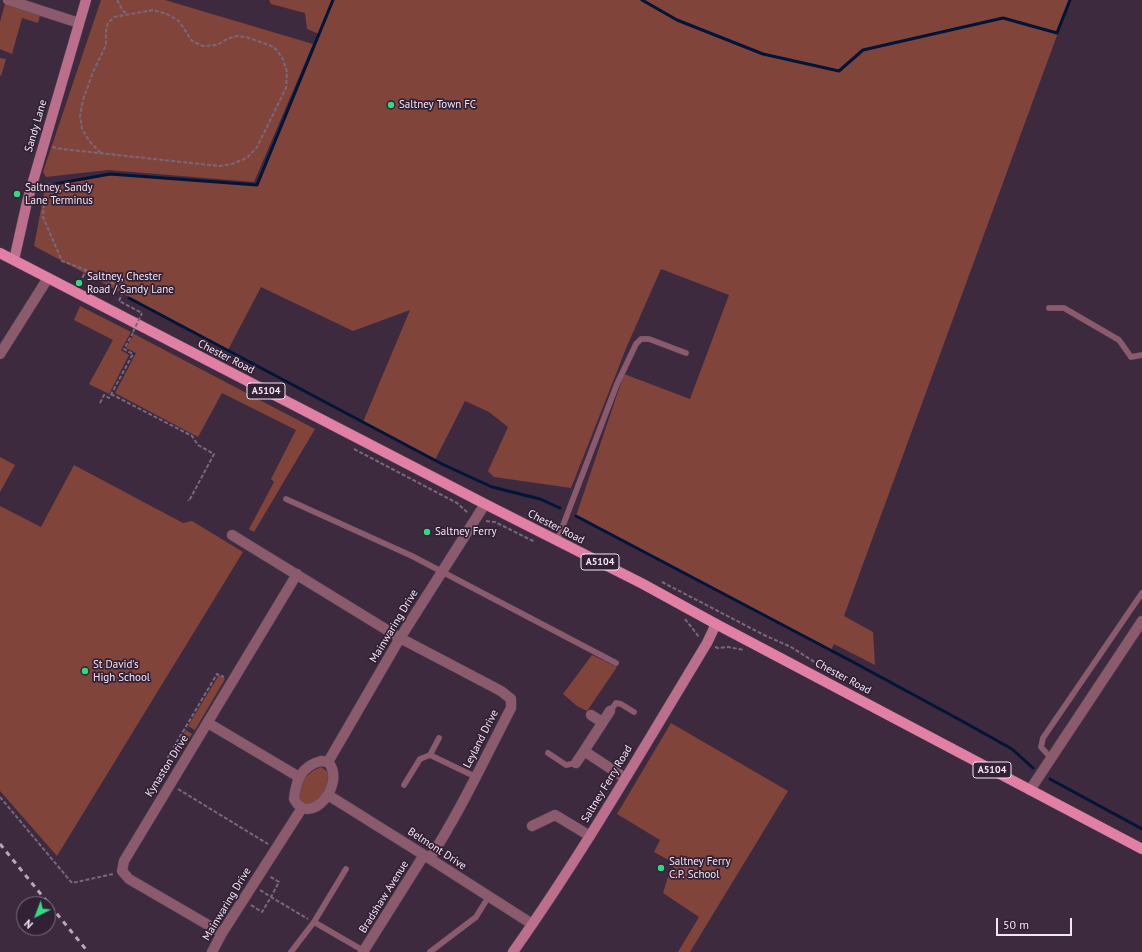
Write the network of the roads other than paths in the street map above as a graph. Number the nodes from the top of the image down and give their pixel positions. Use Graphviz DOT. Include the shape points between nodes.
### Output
graph roads {
  1 [pos="8,0"];
  2 [pos="86,0"];
  3 [pos="79,23"];
  4 [pos="0,253"];
  5 [pos="14,260"];
  6 [pos="48,278"];
  7 [pos="1048,308"];
  8 [pos="686,353"];
  9 [pos="0,354"];
  10 [pos="1142,355"];
  11 [pos="286,499"];
  12 [pos="485,504"];
  13 [pos="232,535"];
  14 [pos="557,541"];
  15 [pos="442,572"];
  16 [pos="298,574"];
  17 [pos="1142,592"];
  18 [pos="1142,621"];
  19 [pos="716,624"];
  20 [pos="400,638"];
  21 [pos="616,663"];
  22 [pos="610,711"];
  23 [pos="634,712"];
  24 [pos="591,715"];
  25 [pos="602,722"];
  26 [pos="208,723"];
  27 [pos="439,738"];
  28 [pos="584,751"];
  29 [pos="548,753"];
  30 [pos="430,755"];
  31 [pos="1051,758"];
  32 [pos="328,762"];
  33 [pos="576,763"];
  34 [pos="299,777"];
  35 [pos="476,777"];
  36 [pos="625,778"];
  37 [pos="404,785"];
  38 [pos="1030,790"];
  39 [pos="328,795"];
  40 [pos="302,808"];
  41 [pos="532,826"];
  42 [pos="590,836"];
  43 [pos="1142,849"];
  44 [pos="427,856"];
  45 [pos="346,869"];
  46 [pos="489,896"];
  47 [pos="314,922"];
  48 [pos="532,924"];
  49 [pos="222,933"];
  50 [pos="212,952"];
  51 [pos="291,952"];
  52 [pos="364,952"];
  53 [pos="430,952"];
  54 [pos="512,952"];
  1 -- 3 [label="street"];
  2 -- 3 [label="main road, Sandy Lane"];
  3 -- 5 [label="main road, Sandy Lane" via="27,202"];
  4 -- 5 [label="main road, Chester Road / A5104"];
  5 -- 6 [label="main road, Chester Road / A5104"];
  6 -- 9 [label="street"];
  6 -- 12 [label="main road, Chester Road / A5104"];
  7 -- 10 [label="lane" via="1064,308 1119,340 1131,357"];
  8 -- 14 [label="lane" via="648,339 641,339 636,344 617,384"];
  11 -- 15 [label="lane" via="381,541"];
  12 -- 14 [label="main road, Chester Road / A5104"];
  12 -- 15 [label="street, Mainwaring Drive"];
  13 -- 16 [label="street"];
  14 -- 19 [label="main road, Chester Road / A5104"];
  15 -- 20 [label="street, Mainwaring Drive"];
  15 -- 21 [label="lane"];
  16 -- 20 [label="street"];
  16 -- 26 [label="street, Kynaston Drive"];
  17 -- 31 [label="lane" via="1043,738 1041,746"];
  18 -- 31 [label="street"];
  19 -- 36 [label="main road, Saltney Ferry Road"];
  19 -- 38 [label="main road, Chester Road / A5104"];
  20 -- 32 [label="street, Mainwaring Drive"];
  20 -- 35 [label="street, Leyland Drive" via="501,691 511,699 511,708"];
  22 -- 23 [label="lane" via="616,703"];
  22 -- 25 [label="street"];
  24 -- 25 [label="street"];
  25 -- 28 [label="street"];
  26 -- 34 [label="street"];
  26 -- 49 [label="street, Kynaston Drive" via="124,861 122,872 128,879"];
  27 -- 30 [label="lane"];
  28 -- 33 [label="street"];
  28 -- 36 [label="street"];
  29 -- 33 [label="lane" via="566,765"];
  30 -- 35 [label="lane"];
  30 -- 37 [label="lane" via="420,759"];
  31 -- 38 [label="street"];
  32 -- 34 [label="street" via="316,762"];
  32 -- 39 [label="street" via="332,769 332,783"];
  34 -- 40 [label="street" via="294,799"];
  35 -- 44 [label="street, Leyland Drive" via="451,826"];
  36 -- 42 [label="main road, Saltney Ferry Road"];
  38 -- 43 [label="main road, Chester Road / A5104"];
  39 -- 40 [label="street" via="317,806"];
  39 -- 44 [label="street, Belmont Drive"];
  40 -- 49 [label="street, Mainwaring Drive"];
  41 -- 42 [label="street" via="554,815"];
  42 -- 48 [label="main road, Saltney Ferry Road"];
  44 -- 46 [label="street, Belmont Drive"];
  44 -- 52 [label="street, Bradshaw Avenue"];
  45 -- 47 [label="lane"];
  46 -- 48 [label="street, Belmont Drive"];
  46 -- 53 [label="lane" via="476,917"];
  47 -- 51 [label="lane"];
  47 -- 52 [label="lane"];
  48 -- 54 [label="main road, Saltney Ferry Road"];
  49 -- 50 [label="street, Mainwaring Drive"];
}
